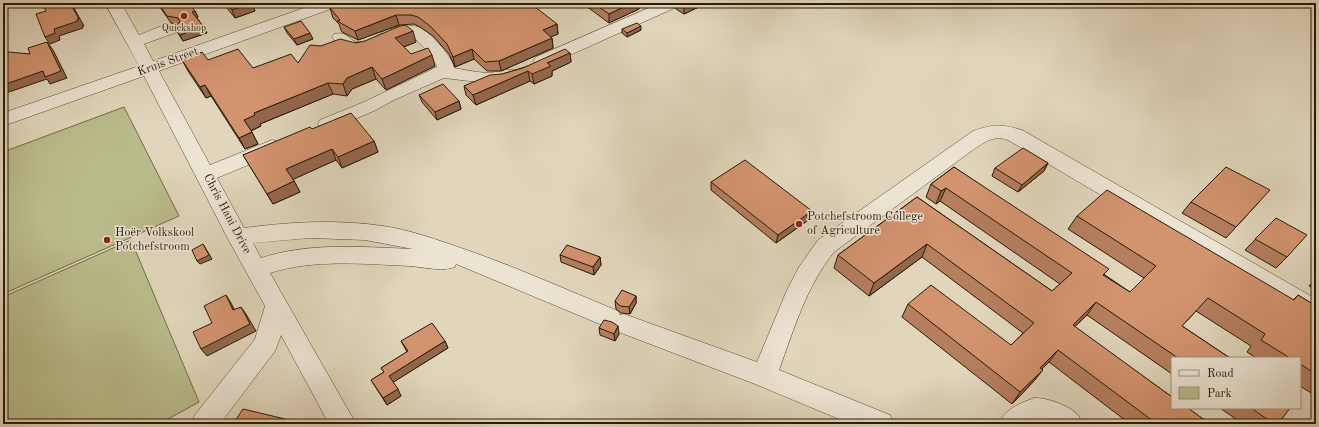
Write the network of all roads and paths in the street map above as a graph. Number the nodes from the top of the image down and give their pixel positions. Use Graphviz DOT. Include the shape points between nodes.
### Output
graph roads {
  1 [pos="113,3"];
  2 [pos="333,3"];
  3 [pos="673,3"];
  4 [pos="174,28"];
  5 [pos="340,36"];
  6 [pos="134,42"];
  7 [pos="149,69"];
  8 [pos="442,72"];
  9 [pos="3,120"];
  10 [pos="313,130"];
  11 [pos="285,142"];
  12 [pos="206,175"];
  13 [pos="238,237"];
  14 [pos="489,267"];
  15 [pos="256,269"];
  16 [pos="277,305"];
  17 [pos="1316,310"];
  18 [pos="764,376"];
  19 [pos="204,424"];
  20 [pos="343,424"];
  21 [pos="881,424"];
  22 [pos="1012,424"];
  23 [pos="1069,424"];
  1 -- 6 [label="street, Chris Hani Drive"];
  2 -- 7 [label="street, Kruis Street" via="197,44"];
  3 -- 8 [label="street" via="518,72 486,78"];
  4 -- 6 [label="street"];
  5 -- 8 [label="street" via="349,44 361,46 376,43 409,29 420,35 445,63 446,68"];
  6 -- 7 [label="street, Chris Hani Drive"];
  7 -- 9 [label="street, Kruis Street"];
  7 -- 12 [label="street, Chris Hani Drive"];
  8 -- 10 [label="street"];
  11 -- 12 [label="street"];
  12 -- 13 [label="street, Chris Hani Drive"];
  13 -- 14 [label="street" via="329,229 384,234"];
  13 -- 15 [label="street, Chris Hani Drive"];
  14 -- 15 [label="street" via="424,258 338,255 283,260"];
  14 -- 18 [label="street" via="617,321"];
  15 -- 16 [label="street, Chris Hani Drive"];
  16 -- 19 [label="street" via="266,344"];
  16 -- 20 [label="street, Chris Hani Drive"];
  17 -- 18 [label="street" via="1029,141 1002,131 991,132 963,147 826,246 817,256 797,294"];
  18 -- 21 [label="street"];
  22 -- 23 [label="street" via="1027,412 1038,408 1053,413"];
}
